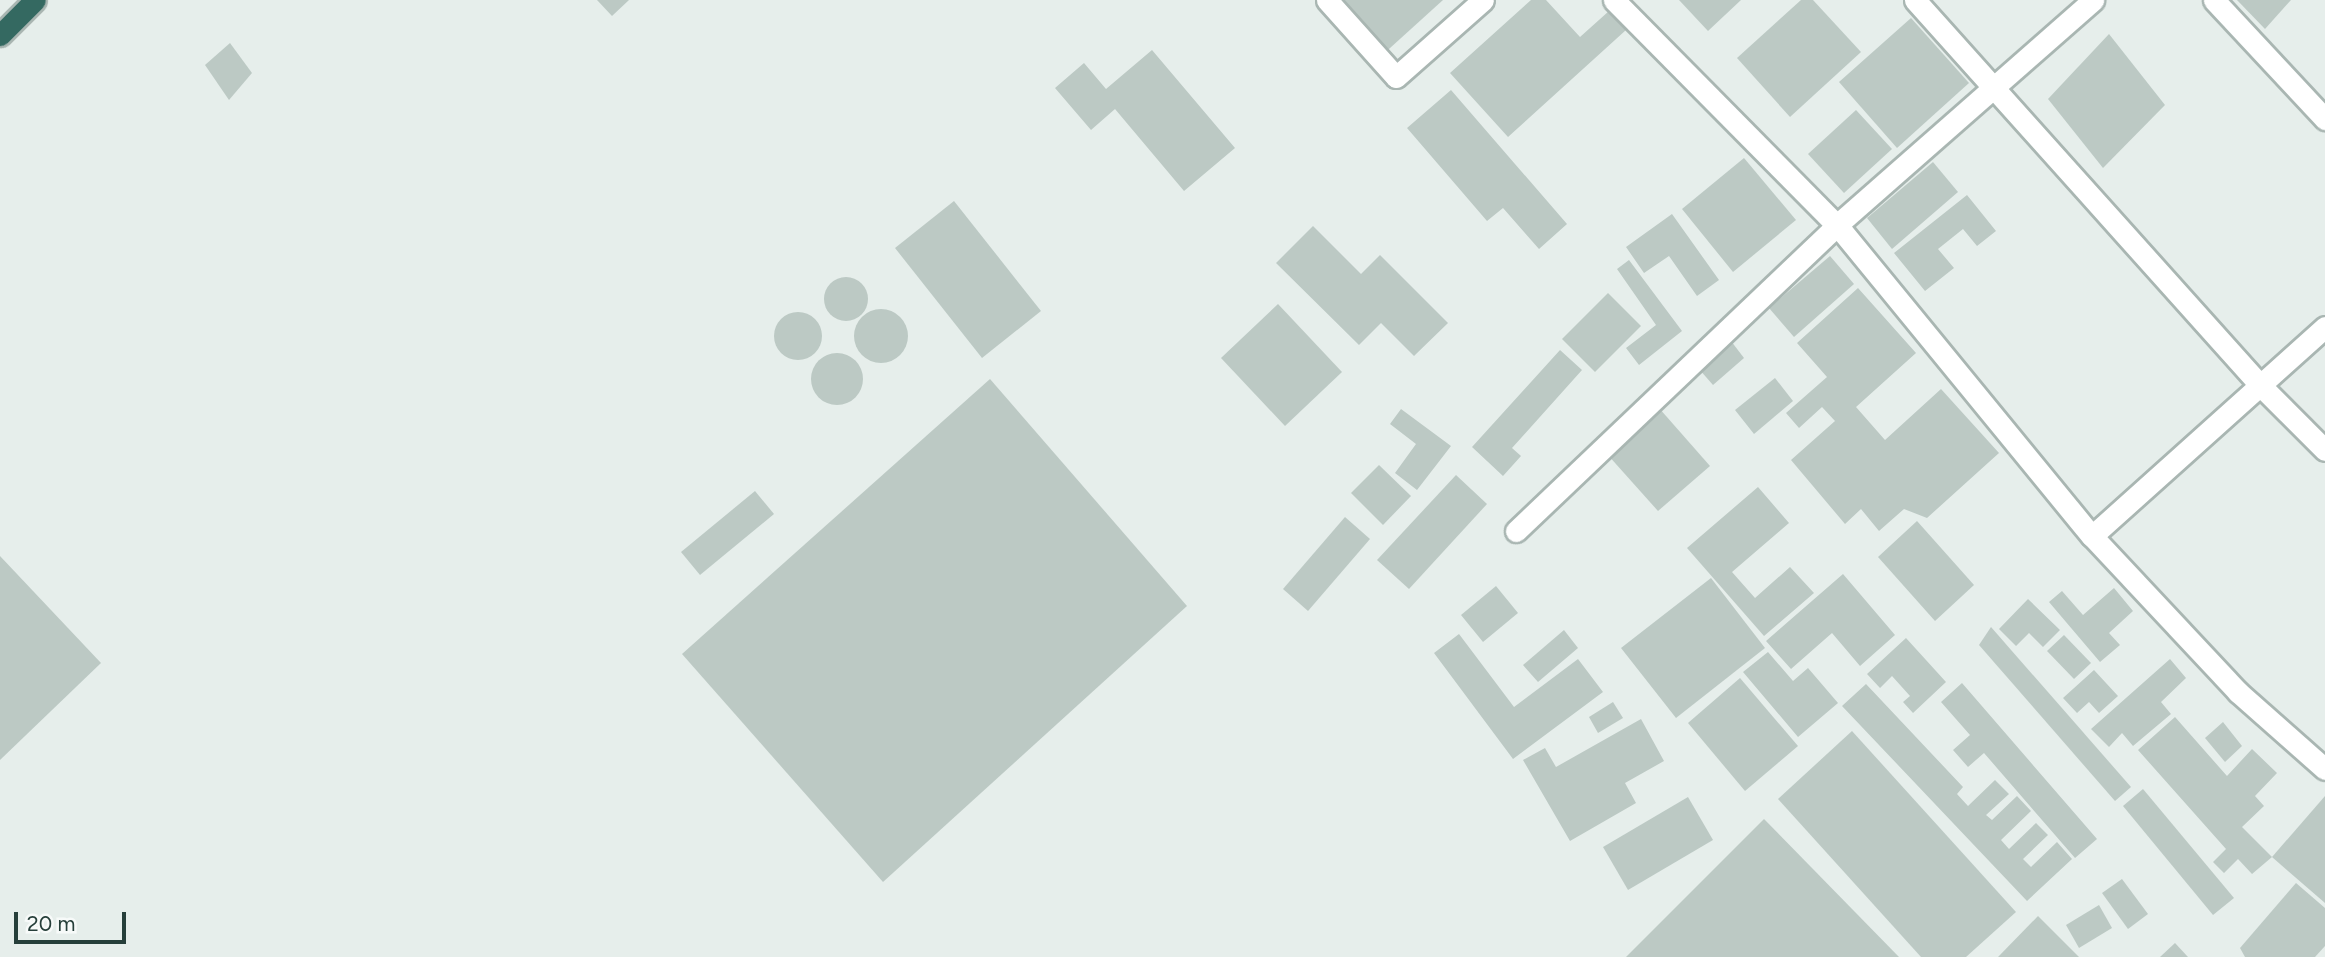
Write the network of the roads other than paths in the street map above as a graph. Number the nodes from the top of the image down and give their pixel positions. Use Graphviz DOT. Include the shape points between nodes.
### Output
graph roads {
  1 [pos="35,0"];
  2 [pos="1327,0"];
  3 [pos="1483,0"];
  4 [pos="1614,0"];
  5 [pos="1915,0"];
  6 [pos="2093,0"];
  7 [pos="2214,0"];
  8 [pos="0,35"];
  9 [pos="1994,89"];
  10 [pos="2325,119"];
  11 [pos="1837,225"];
  12 [pos="2325,327"];
  13 [pos="2260,385"];
  14 [pos="2325,450"];
  15 [pos="1516,531"];
  16 [pos="2092,536"];
  17 [pos="2325,769"];
  1 -- 8 [label="highway"];
  2 -- 3 [label="street" via="1396,77"];
  4 -- 11 [label="street"];
  5 -- 9 [label="street"];
  6 -- 9 [label="street"];
  7 -- 10 [label="street"];
  9 -- 11 [label="street"];
  9 -- 13 [label="street"];
  11 -- 15 [label="street"];
  11 -- 16 [label="street"];
  12 -- 13 [label="street"];
  13 -- 14 [label="street"];
  13 -- 16 [label="street"];
  16 -- 17 [label="street" via="2238,692"];
}
